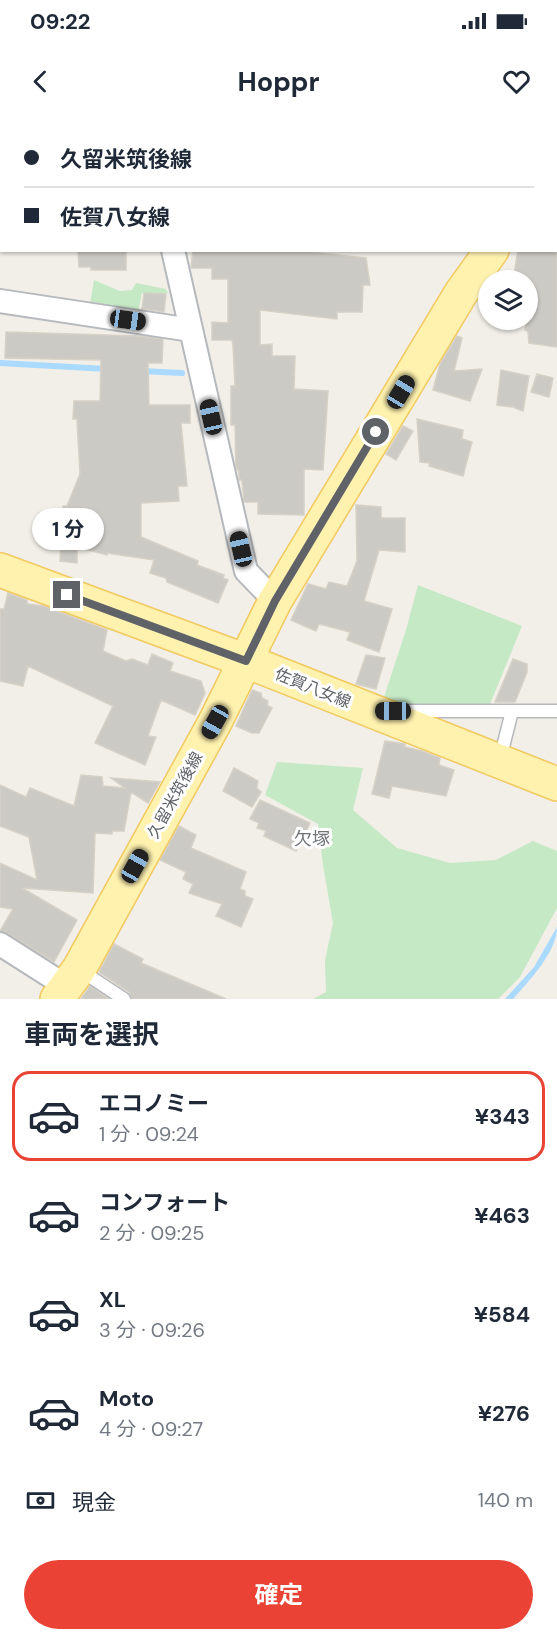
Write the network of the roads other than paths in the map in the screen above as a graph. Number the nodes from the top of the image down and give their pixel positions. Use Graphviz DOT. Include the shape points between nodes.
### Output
graph roads {
  1 [pos="173,252"];
  2 [pos="491,252"];
  3 [pos="0,301"];
  4 [pos="191,330"];
  5 [pos="0,570"];
  6 [pos="275,601"];
  7 [pos="246,661"];
  8 [pos="369,711"];
  9 [pos="512,711"];
  10 [pos="557,711"];
  11 [pos="499,762"];
  12 [pos="557,784"];
  13 [pos="0,944"];
  14 [pos="67,985"];
  15 [pos="124,999"];
  1 -- 4 [label="street"];
  2 -- 6 [label="main road, 久留米筑後線" via="455,303"];
  3 -- 4 [label="street"];
  4 -- 6 [label="street" via="246,571"];
  5 -- 7 [label="main road, 佐賀八女線"];
  6 -- 7 [label="main road, 久留米筑後線"];
  7 -- 8 [label="main road, 佐賀八女線"];
  7 -- 14 [label="main road, 久留米筑後線"];
  8 -- 9 [label="lane"];
  8 -- 11 [label="main road, 佐賀八女線"];
  9 -- 10 [label="lane"];
  9 -- 11 [label="lane"];
  11 -- 12 [label="main road, 佐賀八女線"];
  13 -- 14 [label="street"];
  14 -- 15 [label="lane"];
}
